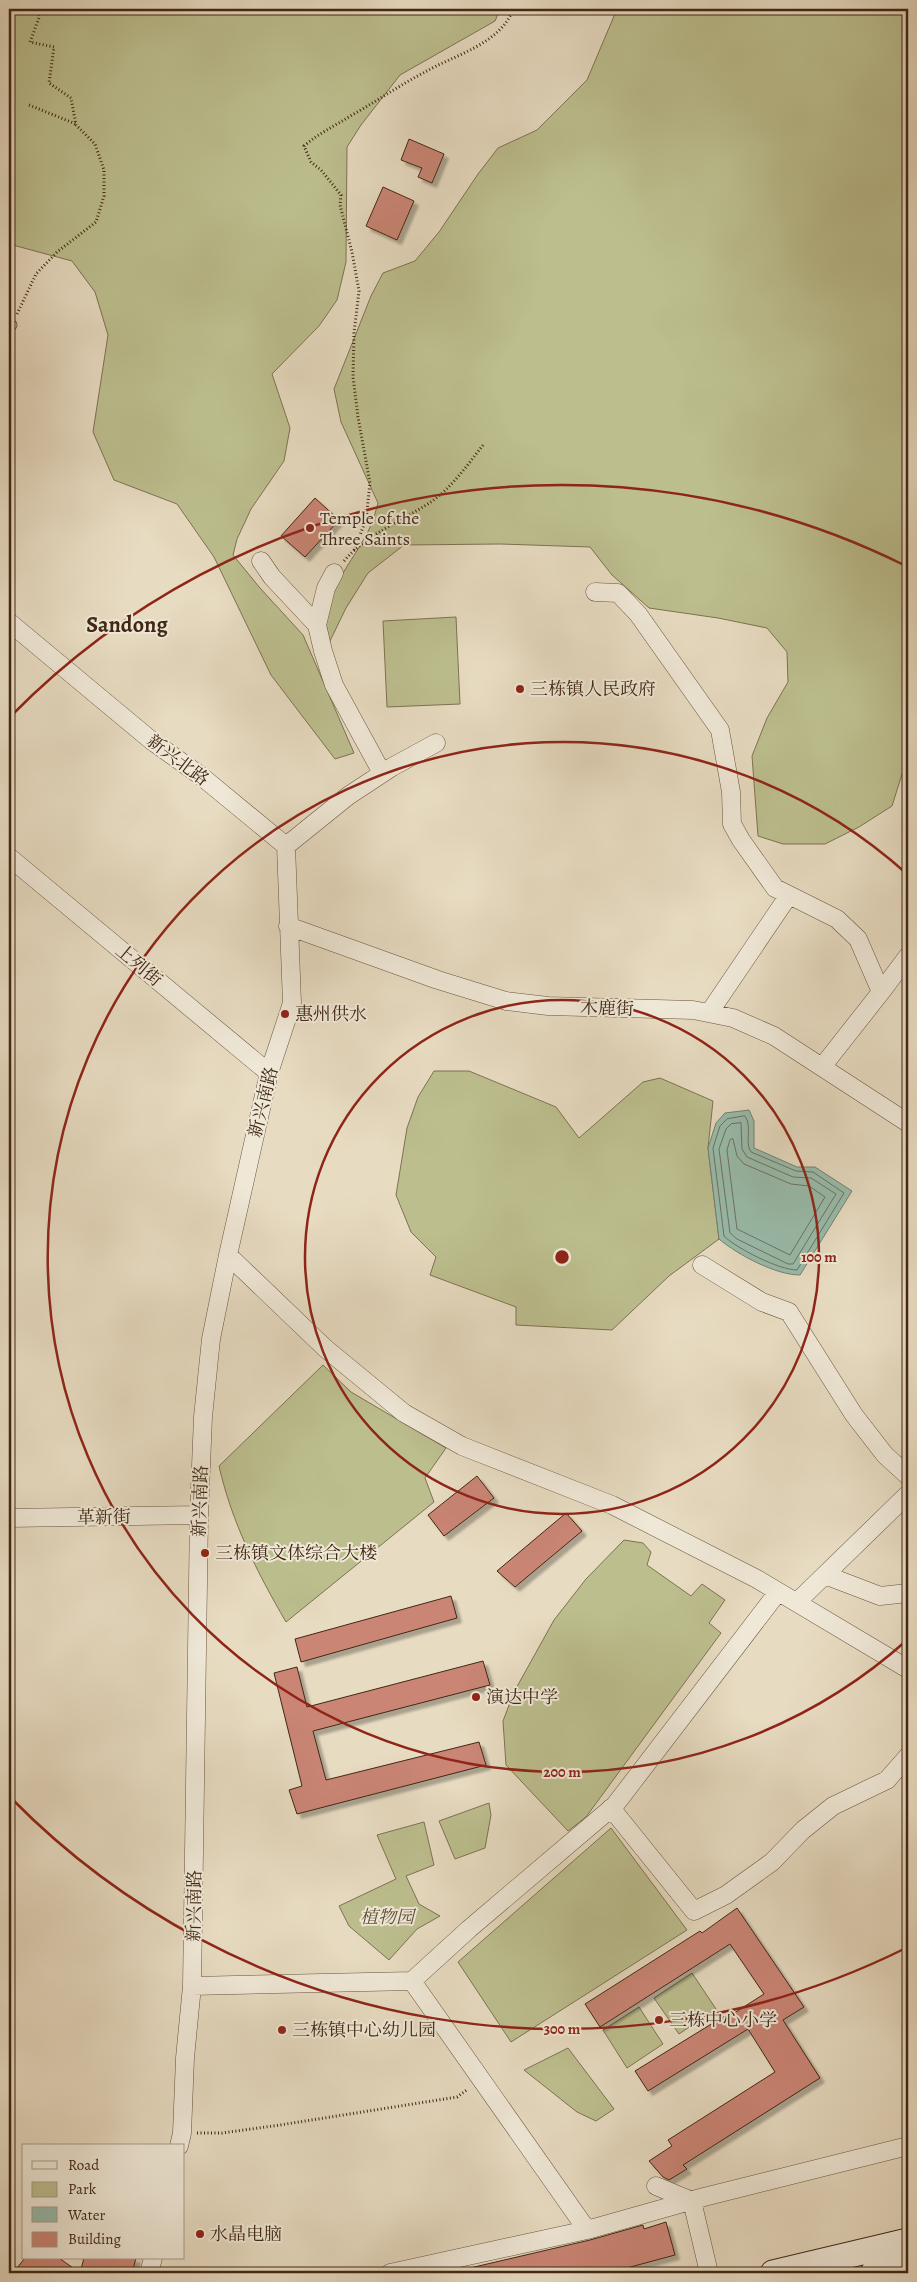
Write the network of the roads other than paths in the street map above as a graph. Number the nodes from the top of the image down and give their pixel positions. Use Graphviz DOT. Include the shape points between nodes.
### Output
graph roads {
  1 [pos="261,561"];
  2 [pos="334,573"];
  3 [pos="595,592"];
  4 [pos="9,622"];
  5 [pos="317,625"];
  6 [pos="436,743"];
  7 [pos="382,774"];
  8 [pos="286,846"];
  9 [pos="9,857"];
  10 [pos="789,895"];
  11 [pos="288,926"];
  12 [pos="908,956"];
  13 [pos="881,992"];
  14 [pos="709,1013"];
  15 [pos="822,1068"];
  16 [pos="269,1073"];
  17 [pos="908,1123"];
  18 [pos="228,1255"];
  19 [pos="702,1265"];
  20 [pos="908,1476"];
  21 [pos="908,1494"];
  22 [pos="199,1515"];
  23 [pos="9,1518"];
  24 [pos="825,1575"];
  25 [pos="778,1592"];
  26 [pos="908,1593"];
  27 [pos="797,1602"];
  28 [pos="908,1669"];
  29 [pos="908,1756"];
  30 [pos="611,1808"];
  31 [pos="412,1981"];
  32 [pos="192,1986"];
  33 [pos="180,2139"];
  34 [pos="908,2146"];
  35 [pos="656,2186"];
  36 [pos="692,2201"];
  37 [pos="587,2230"];
  38 [pos="908,2241"];
  39 [pos="152,2260"];
  40 [pos="908,2265"];
  41 [pos="149,2273"];
  42 [pos="390,2273"];
  43 [pos="709,2273"];
  44 [pos="773,2273"];
  45 [pos="872,2273"];
  1 -- 5 [label="street"];
  2 -- 5 [label="street" via="326,588"];
  3 -- 10 [label="street" via="618,593 638,614 720,730 731,792 732,824 775,888"];
  4 -- 8 [label="street, 新兴北路" via="152,741 201,776"];
  5 -- 7 [label="street" via="334,685"];
  6 -- 7 [label="street"];
  7 -- 8 [label="street" via="348,796"];
  8 -- 11 [label="street"];
  9 -- 16 [label="street, 上列街"];
  10 -- 13 [label="street" via="837,920 858,939"];
  10 -- 14 [label="street"];
  11 -- 14 [label="street, 木鹿街" via="506,1001 548,1006"];
  11 -- 16 [label="street, 新兴南路" via="292,1003"];
  12 -- 13 [label="street"];
  13 -- 15 [label="street"];
  14 -- 15 [label="street, 木鹿街" via="733,1018 774,1036"];
  15 -- 17 [label="street, 木鹿街"];
  16 -- 18 [label="street, 新兴南路"];
  18 -- 22 [label="street, 新兴南路" via="210,1339"];
  18 -- 25 [label="street" via="325,1348 404,1413 462,1446 612,1505"];
  19 -- 20 [label="street" via="762,1302 790,1312 854,1414 885,1455"];
  21 -- 24 [label="street"];
  22 -- 23 [label="street, 革新街"];
  22 -- 32 [label="street, 新兴南路"];
  24 -- 26 [label="street" via="880,1596"];
  24 -- 27 [label="street"];
  25 -- 27 [label="street"];
  25 -- 30 [label="street"];
  27 -- 28 [label="street"];
  29 -- 30 [label="street" via="887,1780 833,1806 803,1830 772,1862 726,1895 694,1911"];
  30 -- 31 [label="street"];
  31 -- 32 [label="street"];
  31 -- 37 [label="street"];
  32 -- 33 [label="street, 新兴南路"];
  34 -- 36 [label="street"];
  35 -- 36 [label="street"];
  36 -- 37 [label="street"];
  36 -- 43 [label="street"];
  37 -- 42 [label="street"];
  38 -- 44 [label="main road"];
  39 -- 41 [label="street"];
  40 -- 45 [label="main road"];
}
